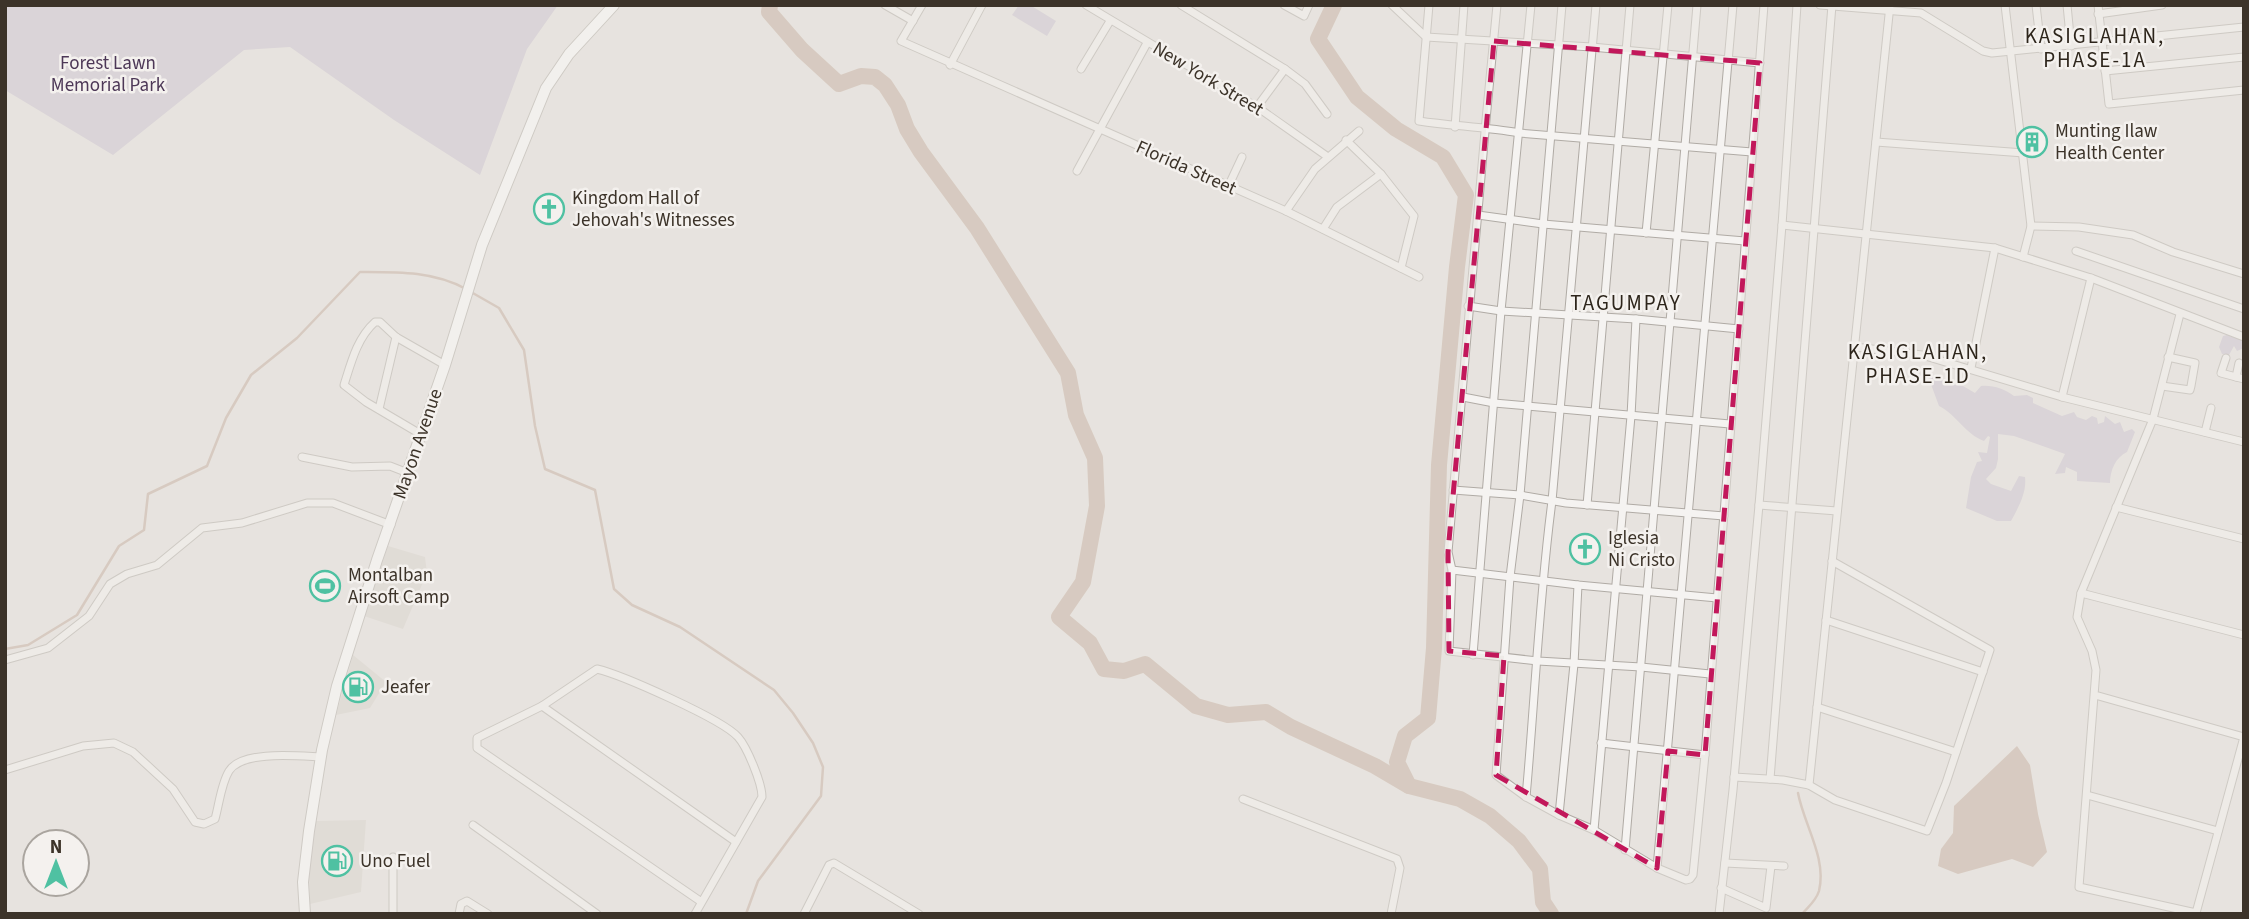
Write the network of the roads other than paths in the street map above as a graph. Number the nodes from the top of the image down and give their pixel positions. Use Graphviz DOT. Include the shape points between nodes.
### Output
graph roads {
  1 [pos="614,5"];
  2 [pos="885,5"];
  3 [pos="922,5"];
  4 [pos="982,5"];
  5 [pos="1086,5"];
  6 [pos="1181,5"];
  7 [pos="1284,5"];
  8 [pos="1309,5"];
  9 [pos="1392,5"];
  10 [pos="1429,5"];
  11 [pos="1464,5"];
  12 [pos="1497,5"];
  13 [pos="1531,5"];
  14 [pos="1562,5"];
  15 [pos="1596,5"];
  16 [pos="1630,5"];
  17 [pos="1668,5"];
  18 [pos="1698,5"];
  19 [pos="1733,5"];
  20 [pos="1764,5"];
  21 [pos="1797,5"];
  22 [pos="1820,5"];
  23 [pos="2005,5"];
  24 [pos="2036,5"];
  25 [pos="2067,5"];
  26 [pos="2162,5"];
  27 [pos="1832,6"];
  28 [pos="1890,7"];
  29 [pos="2098,9"];
  30 [pos="913,21"];
  31 [pos="1110,21"];
  32 [pos="2244,27"];
  33 [pos="1426,37"];
  34 [pos="1461,40"];
  35 [pos="1494,41"];
  36 [pos="1147,43"];
  37 [pos="1527,43"];
  38 [pos="2102,43"];
  39 [pos="1558,45"];
  40 [pos="2071,46"];
  41 [pos="1592,47"];
  42 [pos="2041,49"];
  43 [pos="1626,51"];
  44 [pos="2011,53"];
  45 [pos="1663,55"];
  46 [pos="1693,57"];
  47 [pos="2244,57"];
  48 [pos="1728,60"];
  49 [pos="1760,62"];
  50 [pos="950,65"];
  51 [pos="1081,69"];
  52 [pos="1285,69"];
  53 [pos="2105,71"];
  54 [pos="2244,90"];
  55 [pos="1257,107"];
  56 [pos="1327,114"];
  57 [pos="1455,127"];
  58 [pos="1485,127"];
  59 [pos="1100,130"];
  60 [pos="1359,131"];
  61 [pos="1519,133"];
  62 [pos="1550,135"];
  63 [pos="1584,138"];
  64 [pos="1346,141"];
  65 [pos="1619,141"];
  66 [pos="1876,142"];
  67 [pos="1655,144"];
  68 [pos="1685,147"];
  69 [pos="1720,149"];
  70 [pos="1752,152"];
  71 [pos="2024,153"];
  72 [pos="1242,156"];
  73 [pos="1328,157"];
  74 [pos="1077,171"];
  75 [pos="1381,174"];
  76 [pos="1228,187"];
  77 [pos="1286,211"];
  78 [pos="1478,215"];
  79 [pos="1510,221"];
  80 [pos="1544,224"];
  81 [pos="1782,225"];
  82 [pos="2031,226"];
  83 [pos="1576,227"];
  84 [pos="1323,229"];
  85 [pos="1611,230"];
  86 [pos="1814,230"];
  87 [pos="1646,233"];
  88 [pos="1867,234"];
  89 [pos="1678,237"];
  90 [pos="1712,239"];
  91 [pos="1745,241"];
  92 [pos="1996,248"];
  93 [pos="2076,250"];
  94 [pos="2023,257"];
  95 [pos="1401,268"];
  96 [pos="2244,274"];
  97 [pos="1419,277"];
  98 [pos="2091,278"];
  99 [pos="1468,306"];
  100 [pos="2244,309"];
  101 [pos="1501,311"];
  102 [pos="1536,313"];
  103 [pos="2180,314"];
  104 [pos="1569,316"];
  105 [pos="1602,317"];
  106 [pos="1636,319"];
  107 [pos="1670,322"];
  108 [pos="1703,327"];
  109 [pos="1740,329"];
  110 [pos="396,337"];
  111 [pos="2244,337"];
  112 [pos="1855,347"];
  113 [pos="2168,357"];
  114 [pos="2226,358"];
  115 [pos="2239,363"];
  116 [pos="445,365"];
  117 [pos="1971,368"];
  118 [pos="2240,378"];
  119 [pos="2162,386"];
  120 [pos="1463,397"];
  121 [pos="2062,397"];
  122 [pos="1494,403"];
  123 [pos="1528,405"];
  124 [pos="1559,408"];
  125 [pos="2211,408"];
  126 [pos="379,409"];
  127 [pos="1594,411"];
  128 [pos="1631,416"];
  129 [pos="1662,418"];
  130 [pos="2153,419"];
  131 [pos="1696,421"];
  132 [pos="1730,424"];
  133 [pos="2205,432"];
  134 [pos="422,435"];
  135 [pos="2244,442"];
  136 [pos="302,457"];
  137 [pos="408,474"];
  138 [pos="1453,491"];
  139 [pos="1487,493"];
  140 [pos="1520,495"];
  141 [pos="1552,501"];
  142 [pos="1587,505"];
  143 [pos="1759,505"];
  144 [pos="1622,506"];
  145 [pos="1792,507"];
  146 [pos="2116,507"];
  147 [pos="1654,510"];
  148 [pos="1838,511"];
  149 [pos="1688,513"];
  150 [pos="1724,516"];
  151 [pos="391,525"];
  152 [pos="2244,539"];
  153 [pos="1832,561"];
  154 [pos="1452,570"];
  155 [pos="1479,575"];
  156 [pos="1510,577"];
  157 [pos="1542,581"];
  158 [pos="1578,585"];
  159 [pos="1615,589"];
  160 [pos="1647,591"];
  161 [pos="2081,593"];
  162 [pos="1682,594"];
  163 [pos="1717,598"];
  164 [pos="1826,620"];
  165 [pos="2244,635"];
  166 [pos="1474,656"];
  167 [pos="1504,656"];
  168 [pos="5,660"];
  169 [pos="1538,662"];
  170 [pos="1574,664"];
  171 [pos="1608,665"];
  172 [pos="1641,667"];
  173 [pos="1674,671"];
  174 [pos="1983,672"];
  175 [pos="1710,674"];
  176 [pos="2095,695"];
  177 [pos="542,706"];
  178 [pos="1817,706"];
  179 [pos="1601,743"];
  180 [pos="1633,748"];
  181 [pos="1668,751"];
  182 [pos="1956,752"];
  183 [pos="1705,755"];
  184 [pos="320,757"];
  185 [pos="5,769"];
  186 [pos="1734,777"];
  187 [pos="1770,779"];
  188 [pos="1810,785"];
  189 [pos="2087,795"];
  190 [pos="1526,797"];
  191 [pos="1243,799"];
  192 [pos="1559,815"];
  193 [pos="473,825"];
  194 [pos="1594,830"];
  195 [pos="2218,831"];
  196 [pos="736,842"];
  197 [pos="1625,850"];
  198 [pos="393,857"];
  199 [pos="1725,863"];
  200 [pos="1771,866"];
  201 [pos="1784,866"];
  202 [pos="1657,868"];
  203 [pos="1721,888"];
  204 [pos="701,901"];
  205 [pos="305,914"];
  206 [pos="393,914"];
  207 [pos="459,914"];
  208 [pos="488,914"];
  209 [pos="597,914"];
  210 [pos="695,914"];
  211 [pos="804,914"];
  212 [pos="919,914"];
  213 [pos="1391,914"];
  214 [pos="1718,914"];
  1 -- 116 [label="main road, Mayon Avenue" via="563,61 541,100 482,245"];
  2 -- 30 [label="street"];
  3 -- 30 [label="street"];
  4 -- 50 [label="street"];
  5 -- 31 [label="street, New York Street"];
  6 -- 52 [label="street"];
  7 -- 8 [label="street" via="1304,16"];
  9 -- 33 [label="street"];
  10 -- 33 [label="street"];
  11 -- 34 [label="street"];
  12 -- 35 [label="street"];
  13 -- 37 [label="street"];
  14 -- 39 [label="street"];
  15 -- 41 [label="street"];
  16 -- 43 [label="street"];
  17 -- 45 [label="street"];
  18 -- 46 [label="street"];
  19 -- 48 [label="street"];
  20 -- 49 [label="street"];
  21 -- 81 [label="street"];
  22 -- 27 [label="street"];
  23 -- 44 [label="street"];
  24 -- 42 [label="street"];
  25 -- 40 [label="street"];
  26 -- 29 [label="street"];
  27 -- 28 [label="street"];
  27 -- 86 [label="street"];
  28 -- 44 [label="street" via="1921,13 1987,53"];
  28 -- 66 [label="street"];
  29 -- 38 [label="street"];
  30 -- 50 [label="street, Florida Street" via="901,41"];
  31 -- 36 [label="street, New York Street"];
  31 -- 51 [label="street"];
  32 -- 38 [label="street"];
  33 -- 34 [label="street"];
  33 -- 57 [label="street" via="1419,121"];
  34 -- 35 [label="street"];
  34 -- 57 [label="street"];
  35 -- 37 [label="street"];
  35 -- 58 [label="street"];
  36 -- 55 [label="street, New York Street"];
  36 -- 59 [label="street"];
  37 -- 39 [label="street"];
  37 -- 61 [label="street"];
  38 -- 40 [label="street"];
  38 -- 53 [label="street"];
  39 -- 41 [label="street"];
  39 -- 62 [label="street"];
  40 -- 42 [label="street"];
  41 -- 43 [label="street"];
  41 -- 63 [label="street"];
  42 -- 44 [label="street"];
  43 -- 45 [label="street"];
  43 -- 65 [label="street"];
  44 -- 71 [label="street"];
  45 -- 46 [label="street"];
  45 -- 67 [label="street"];
  46 -- 48 [label="street"];
  46 -- 68 [label="street"];
  47 -- 53 [label="street"];
  48 -- 49 [label="street"];
  48 -- 69 [label="street"];
  49 -- 70 [label="street"];
  50 -- 59 [label="street, Florida Street"];
  52 -- 55 [label="street"];
  52 -- 56 [label="street" via="1305,84"];
  53 -- 54 [label="street" via="2109,104"];
  55 -- 73 [label="street, New York Street"];
  57 -- 58 [label="street"];
  58 -- 61 [label="street"];
  58 -- 78 [label="street"];
  59 -- 74 [label="street"];
  59 -- 76 [label="street, Florida Street"];
  60 -- 64 [label="street"];
  61 -- 62 [label="street"];
  61 -- 79 [label="street"];
  62 -- 63 [label="street"];
  62 -- 80 [label="street"];
  63 -- 65 [label="street"];
  63 -- 83 [label="street"];
  64 -- 73 [label="street"];
  64 -- 75 [label="street"];
  65 -- 67 [label="street"];
  65 -- 85 [label="street"];
  66 -- 71 [label="street"];
  66 -- 88 [label="street"];
  67 -- 68 [label="street"];
  67 -- 87 [label="street"];
  68 -- 69 [label="street"];
  68 -- 89 [label="street"];
  69 -- 70 [label="street"];
  69 -- 90 [label="street"];
  70 -- 91 [label="street"];
  71 -- 82 [label="street"];
  72 -- 76 [label="street"];
  73 -- 77 [label="street"];
  75 -- 84 [label="street" via="1337,207"];
  75 -- 95 [label="street" via="1414,216"];
  76 -- 77 [label="street, Florida Street"];
  77 -- 84 [label="street, Florida Street"];
  78 -- 79 [label="street"];
  78 -- 99 [label="street"];
  79 -- 80 [label="street"];
  79 -- 101 [label="street"];
  80 -- 83 [label="street"];
  80 -- 102 [label="street"];
  81 -- 86 [label="street"];
  81 -- 143 [label="street"];
  82 -- 94 [label="street"];
  82 -- 96 [label="street" via="2133,235 2173,253"];
  83 -- 85 [label="street"];
  83 -- 104 [label="street"];
  84 -- 95 [label="street, Florida Street"];
  85 -- 87 [label="street"];
  85 -- 105 [label="street"];
  86 -- 88 [label="street"];
  86 -- 145 [label="street"];
  87 -- 89 [label="street"];
  88 -- 92 [label="street"];
  88 -- 112 [label="street"];
  89 -- 90 [label="street"];
  89 -- 107 [label="street"];
  90 -- 91 [label="street"];
  90 -- 108 [label="street"];
  91 -- 109 [label="street"];
  92 -- 94 [label="street"];
  92 -- 117 [label="street"];
  93 -- 100 [label="street"];
  94 -- 98 [label="street"];
  95 -- 97 [label="street, Florida Street"];
  98 -- 103 [label="street"];
  98 -- 121 [label="street"];
  99 -- 101 [label="street"];
  99 -- 120 [label="street"];
  101 -- 102 [label="street"];
  101 -- 122 [label="street"];
  102 -- 104 [label="street"];
  102 -- 123 [label="street"];
  103 -- 111 [label="street"];
  103 -- 113 [label="street"];
  104 -- 105 [label="street"];
  104 -- 124 [label="street"];
  105 -- 106 [label="street"];
  105 -- 127 [label="street"];
  106 -- 107 [label="street"];
  106 -- 128 [label="street"];
  107 -- 108 [label="street"];
  107 -- 129 [label="street"];
  108 -- 109 [label="street"];
  108 -- 131 [label="street"];
  109 -- 132 [label="street"];
  110 -- 116 [label="street"];
  110 -- 126 [label="street"];
  110 -- 126 [label="street" via="380,322 368,328 355,350 344,386"];
  112 -- 117 [label="street" via="1922,355"];
  112 -- 148 [label="street"];
  113 -- 119 [label="street"];
  113 -- 119 [label="street" via="2195,363 2191,386 2190,390"];
  114 -- 118 [label="street" via="2221,373"];
  115 -- 118 [label="street"];
  116 -- 134 [label="main road, Mayon Avenue"];
  117 -- 121 [label="street"];
  119 -- 130 [label="street"];
  120 -- 122 [label="street"];
  120 -- 138 [label="street"];
  121 -- 130 [label="street"];
  122 -- 123 [label="street"];
  122 -- 139 [label="street"];
  123 -- 124 [label="street"];
  123 -- 140 [label="street"];
  124 -- 127 [label="street"];
  124 -- 141 [label="street"];
  125 -- 133 [label="street"];
  126 -- 134 [label="street"];
  127 -- 128 [label="street"];
  127 -- 142 [label="street"];
  128 -- 129 [label="street"];
  128 -- 144 [label="street"];
  129 -- 131 [label="street"];
  129 -- 147 [label="street"];
  130 -- 133 [label="street"];
  130 -- 146 [label="street"];
  131 -- 132 [label="street"];
  131 -- 149 [label="street"];
  132 -- 150 [label="street"];
  133 -- 135 [label="street"];
  134 -- 137 [label="main road, Mayon Avenue"];
  136 -- 137 [label="street" via="364,468 390,466"];
  137 -- 151 [label="main road, Mayon Avenue"];
  138 -- 139 [label="street"];
  138 -- 154 [label="street" via="1448,552"];
  139 -- 140 [label="street"];
  139 -- 155 [label="street"];
  140 -- 141 [label="street"];
  140 -- 156 [label="street"];
  141 -- 142 [label="street"];
  141 -- 157 [label="street"];
  142 -- 144 [label="street"];
  143 -- 145 [label="street"];
  143 -- 186 [label="street"];
  144 -- 147 [label="street"];
  144 -- 159 [label="street"];
  145 -- 148 [label="street"];
  145 -- 187 [label="street"];
  146 -- 152 [label="street"];
  146 -- 161 [label="street"];
  147 -- 149 [label="street"];
  147 -- 160 [label="street"];
  148 -- 153 [label="street"];
  149 -- 150 [label="street"];
  149 -- 162 [label="street"];
  150 -- 163 [label="street"];
  151 -- 168 [label="street" via="333,503 307,503 242,523 202,528 157,565 110,584 89,616 48,648"];
  151 -- 184 [label="main road, Mayon Avenue" via="337,686"];
  153 -- 164 [label="street"];
  153 -- 174 [label="street" via="1989,648"];
  154 -- 155 [label="street"];
  154 -- 166 [label="street" via="1449,651"];
  155 -- 156 [label="street"];
  155 -- 166 [label="street"];
  156 -- 157 [label="street"];
  156 -- 167 [label="street"];
  157 -- 158 [label="street"];
  157 -- 169 [label="street"];
  158 -- 159 [label="street"];
  158 -- 170 [label="street"];
  159 -- 160 [label="street"];
  159 -- 171 [label="street"];
  160 -- 162 [label="street"];
  160 -- 172 [label="street"];
  161 -- 165 [label="street"];
  161 -- 176 [label="street" via="2077,617 2092,650"];
  162 -- 163 [label="street"];
  162 -- 173 [label="street"];
  163 -- 175 [label="street"];
  164 -- 174 [label="street"];
  164 -- 178 [label="street"];
  166 -- 167 [label="street"];
  167 -- 169 [label="street"];
  167 -- 190 [label="street" via="1496,775"];
  169 -- 170 [label="street"];
  169 -- 190 [label="street"];
  170 -- 171 [label="street"];
  170 -- 192 [label="street"];
  171 -- 172 [label="street"];
  171 -- 179 [label="street"];
  172 -- 173 [label="street"];
  172 -- 180 [label="street"];
  173 -- 175 [label="street"];
  173 -- 181 [label="street"];
  174 -- 182 [label="street"];
  175 -- 183 [label="street"];
  176 -- 189 [label="street"];
  176 -- 195 [label="street" via="2244,737"];
  177 -- 196 [label="street"];
  177 -- 196 [label="street" via="597,669 727,728 740,739 762,793"];
  177 -- 204 [label="street" via="481,735 477,748"];
  178 -- 182 [label="street"];
  178 -- 188 [label="street"];
  179 -- 180 [label="street"];
  179 -- 194 [label="street"];
  180 -- 181 [label="street"];
  180 -- 197 [label="street"];
  181 -- 183 [label="street"];
  181 -- 202 [label="street"];
  182 -- 188 [label="street" via="1927,831 1835,800"];
  183 -- 202 [label="street" via="1693,877 1685,880"];
  184 -- 185 [label="street" via="267,757 237,764 228,775 215,819 204,824 195,822 179,795 153,770 128,748 114,743 83,746"];
  184 -- 205 [label="main road, Mayon Avenue" via="303,882"];
  186 -- 187 [label="street"];
  186 -- 199 [label="street"];
  187 -- 188 [label="street"];
  189 -- 195 [label="street"];
  189 -- 195 [label="street" via="2079,887 2196,913"];
  190 -- 192 [label="street"];
  191 -- 213 [label="street" via="1397,859"];
  192 -- 194 [label="street"];
  193 -- 209 [label="street"];
  194 -- 197 [label="street"];
  196 -- 204 [label="street"];
  197 -- 202 [label="street"];
  198 -- 206 [label="street"];
  199 -- 200 [label="street"];
  199 -- 203 [label="street"];
  200 -- 201 [label="street"];
  200 -- 203 [label="street" via="1766,908"];
  203 -- 214 [label="street"];
  204 -- 210 [label="street"];
  207 -- 208 [label="street" via="461,904 468,901"];
  211 -- 212 [label="street" via="834,863"];
}
